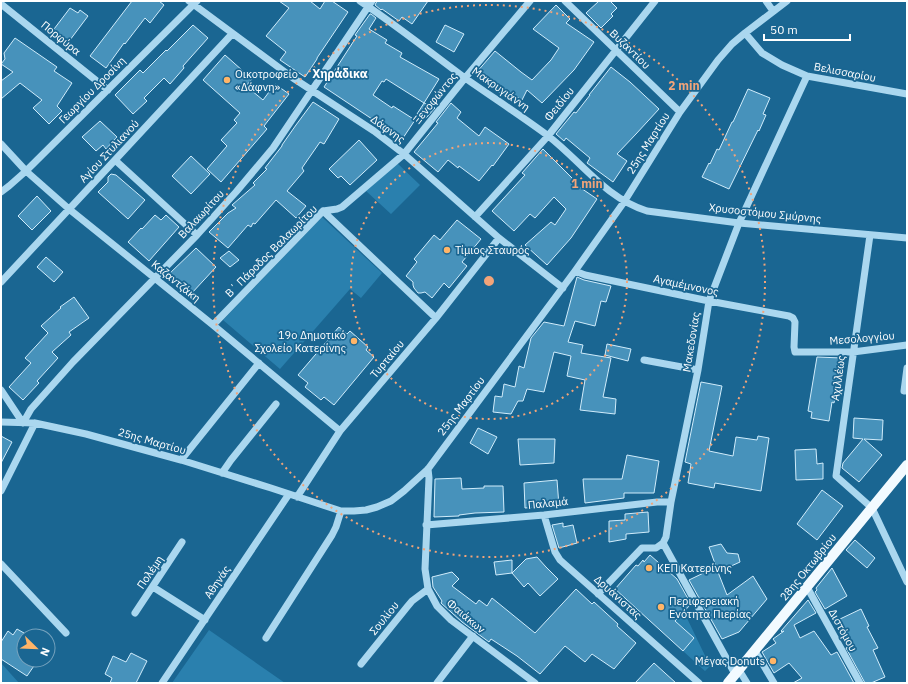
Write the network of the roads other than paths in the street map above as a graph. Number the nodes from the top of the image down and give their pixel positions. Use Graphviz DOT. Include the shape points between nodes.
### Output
graph roads {
  1 [pos="360,1"];
  2 [pos="530,1"];
  3 [pos="565,1"];
  4 [pos="655,1"];
  5 [pos="766,1"];
  6 [pos="787,1"];
  7 [pos="193,2"];
  8 [pos="1,4"];
  9 [pos="370,4"];
  10 [pos="773,11"];
  11 [pos="746,33"];
  12 [pos="232,34"];
  13 [pos="616,50"];
  14 [pos="807,76"];
  15 [pos="465,78"];
  16 [pos="108,90"];
  17 [pos="312,91"];
  18 [pos="907,94"];
  19 [pos="680,112"];
  20 [pos="548,136"];
  21 [pos="1,144"];
  22 [pos="404,154"];
  23 [pos="115,160"];
  24 [pos="26,171"];
  25 [pos="1,192"];
  26 [pos="624,202"];
  27 [pos="69,209"];
  28 [pos="323,211"];
  29 [pos="475,217"];
  30 [pos="739,222"];
  31 [pos="197,235"];
  32 [pos="870,235"];
  33 [pos="499,238"];
  34 [pos="907,238"];
  35 [pos="575,271"];
  36 [pos="155,279"];
  37 [pos="1,282"];
  38 [pos="563,288"];
  39 [pos="709,302"];
  40 [pos="436,318"];
  41 [pos="213,325"];
  42 [pos="907,345"];
  43 [pos="795,352"];
  44 [pos="853,352"];
  45 [pos="644,360"];
  46 [pos="259,363"];
  47 [pos="907,368"];
  48 [pos="698,370"];
  49 [pos="1,390"];
  50 [pos="904,391"];
  51 [pos="276,404"];
  52 [pos="1,422"];
  53 [pos="23,423"];
  54 [pos="35,423"];
  55 [pos="340,431"];
  56 [pos="181,460"];
  57 [pos="907,465"];
  58 [pos="428,469"];
  59 [pos="222,473"];
  60 [pos="1,491"];
  61 [pos="289,494"];
  62 [pos="297,497"];
  63 [pos="671,502"];
  64 [pos="872,508"];
  65 [pos="341,511"];
  66 [pos="544,515"];
  67 [pos="426,525"];
  68 [pos="182,542"];
  69 [pos="663,543"];
  70 [pos="1,564"];
  71 [pos="907,582"];
  72 [pos="807,587"];
  73 [pos="153,588"];
  74 [pos="428,589"];
  75 [pos="598,594"];
  76 [pos="135,613"];
  77 [pos="205,620"];
  78 [pos="66,633"];
  79 [pos="473,636"];
  80 [pos="266,638"];
  81 [pos="755,651"];
  82 [pos="361,664"];
  83 [pos="737,672"];
  84 [pos="162,683"];
  85 [pos="437,683"];
  86 [pos="535,683"];
  87 [pos="699,683"];
  88 [pos="728,683"];
  89 [pos="747,683"];
  90 [pos="774,683"];
  91 [pos="860,683"];
  1 -- 9 [label="street, Μακρυγιάννη"];
  2 -- 15 [label="street, Ξενοφώντος"];
  3 -- 13 [label="street, Βυζαντίου"];
  4 -- 13 [label="street, Φειδίου"];
  5 -- 10 [label="street"];
  6 -- 10 [label="street, 25ης Μαρτίου"];
  7 -- 12 [label="street, Δάφνης"];
  7 -- 16 [label="street, Γεωργίου Δροσίνη"];
  8 -- 16 [label="street, Πορφύρα"];
  9 -- 15 [label="street, Μακρυγιάννη"];
  9 -- 17 [label="street, Βαλαωρίτου"];
  10 -- 11 [label="street, 25ης Μαρτίου"];
  11 -- 14 [label="street, Βελισσαρίου" via="762,53"];
  11 -- 19 [label="street, 25ης Μαρτίου" via="718,60"];
  12 -- 17 [label="street, Δάφνης"];
  12 -- 23 [label="street, Αγίου Στυλιανού"];
  13 -- 19 [label="street, Βυζαντίου"];
  13 -- 20 [label="street, Φειδίου"];
  14 -- 18 [label="street, Βελισσαρίου"];
  14 -- 30 [label="street, Μακεδονίας"];
  15 -- 20 [label="street, Μακρυγιάννη"];
  15 -- 22 [label="street, Ξενοφώντος"];
  16 -- 24 [label="street, Γεωργίου Δροσίνη"];
  17 -- 22 [label="street, Δάφνης" via="374,131"];
  17 -- 31 [label="street, Βαλαωρίτου" via="273,148"];
  19 -- 26 [label="street, 25ης Μαρτίου"];
  20 -- 26 [label="street, Μακρυγιάννη" via="608,191"];
  20 -- 29 [label="street, Φειδίου"];
  21 -- 24 [label="street, Καζαντζάκη"];
  22 -- 28 [label="street, Β΄ Πάροδος Βαλαωρίτου" via="342,207"];
  22 -- 29 [label="street, Δάφνης"];
  23 -- 27 [label="street, Αγίου Στυλιανού"];
  23 -- 31 [label="street"];
  24 -- 25 [label="street, Γεωργίου Δροσίνη"];
  24 -- 27 [label="street, Καζαντζάκη"];
  26 -- 30 [label="street, Χρυσοστόμου Σμύρνης" via="647,211"];
  26 -- 35 [label="street, 25ης Μαρτίου"];
  27 -- 36 [label="street, Καζαντζάκη"];
  27 -- 37 [label="street, Αγίου Στυλιανού"];
  28 -- 40 [label="street"];
  28 -- 41 [label="street, Β΄ Πάροδος Βαλαωρίτου"];
  29 -- 33 [label="street, Δάφνης"];
  30 -- 32 [label="street, Χρυσοστόμου Σμύρνης"];
  30 -- 39 [label="street, Μακεδονίας"];
  31 -- 36 [label="street, Βαλαωρίτου"];
  32 -- 34 [label="street, Χρυσοστόμου Σμύρνης"];
  32 -- 44 [label="street, Αχιλλέως"];
  33 -- 38 [label="street, Δάφνης"];
  33 -- 40 [label="street, Τυρταίου"];
  35 -- 38 [label="street, 25ης Μαρτίου"];
  35 -- 39 [label="street, Αγαμέμνονος"];
  36 -- 41 [label="street, Καζαντζάκη"];
  36 -- 53 [label="street, Βαλαωρίτου" via="73,362 31,409"];
  38 -- 58 [label="street, 25ης Μαρτίου"];
  39 -- 43 [label="street, Αγαμέμνονος" via="793,318"];
  39 -- 48 [label="street, Μακεδονίας"];
  40 -- 55 [label="street, Τυρταίου"];
  41 -- 46 [label="street, Καζαντζάκη"];
  42 -- 44 [label="street, Μεσολογγίου"];
  43 -- 44 [label="street, Μεσολογγίου"];
  44 -- 64 [label="street, Αχιλλέως" via="836,476"];
  45 -- 48 [label="street"];
  46 -- 55 [label="street, Καζαντζάκη"];
  46 -- 56 [label="street"];
  47 -- 50 [label="street"];
  48 -- 63 [label="street, Μακεδονίας"];
  49 -- 53 [label="street"];
  51 -- 59 [label="street"];
  52 -- 53 [label="street, 25ης Μαρτίου"];
  53 -- 54 [label="street, 25ης Μαρτίου"];
  54 -- 56 [label="street, 25ης Μαρτίου"];
  54 -- 60 [label="street"];
  55 -- 62 [label="street, Τυρταίου"];
  56 -- 59 [label="street, 25ης Μαρτίου"];
  57 -- 64 [label="main road, 28ης Οκτωβρίου"];
  58 -- 65 [label="street, 25ης Μαρτίου" via="391,501 366,510"];
  58 -- 67 [label="street, Φαιάκων"];
  59 -- 61 [label="street, 25ης Μαρτίου"];
  61 -- 62 [label="street, 25ης Μαρτίου"];
  61 -- 77 [label="street, Αθηνάς"];
  62 -- 65 [label="street, 25ης Μαρτίου"];
  63 -- 66 [label="street, Παλαμά"];
  63 -- 69 [label="street, Μακεδονίας"];
  64 -- 71 [label="street"];
  64 -- 72 [label="main road, 28ης Οκτωβρίου"];
  65 -- 80 [label="street" via="332,535"];
  66 -- 67 [label="street, Παλαμά"];
  66 -- 75 [label="street, Δρυάνιστας" via="554,552"];
  67 -- 74 [label="street, Φαιάκων" via="425,569"];
  68 -- 73 [label="street, Πολέμη"];
  69 -- 75 [label="street" via="656,548 642,548"];
  69 -- 83 [label="street"];
  70 -- 78 [label="street"];
  72 -- 81 [label="main road, 28ης Οκτωβρίου"];
  72 -- 91 [label="street, Διστόμου"];
  73 -- 76 [label="street, Πολέμη"];
  73 -- 77 [label="street"];
  74 -- 79 [label="street, Φαιάκων" via="437,606"];
  74 -- 82 [label="street, Σουλίου" via="412,601"];
  75 -- 87 [label="street, Δρυάνιστας"];
  77 -- 84 [label="street, Αθηνάς"];
  79 -- 85 [label="street"];
  79 -- 86 [label="street, Φαιάκων"];
  81 -- 83 [label="main road, 28ης Οκτωβρίου"];
  81 -- 90 [label="street"];
  83 -- 88 [label="main road, 28ης Οκτωβρίου"];
  83 -- 89 [label="street"];
}
